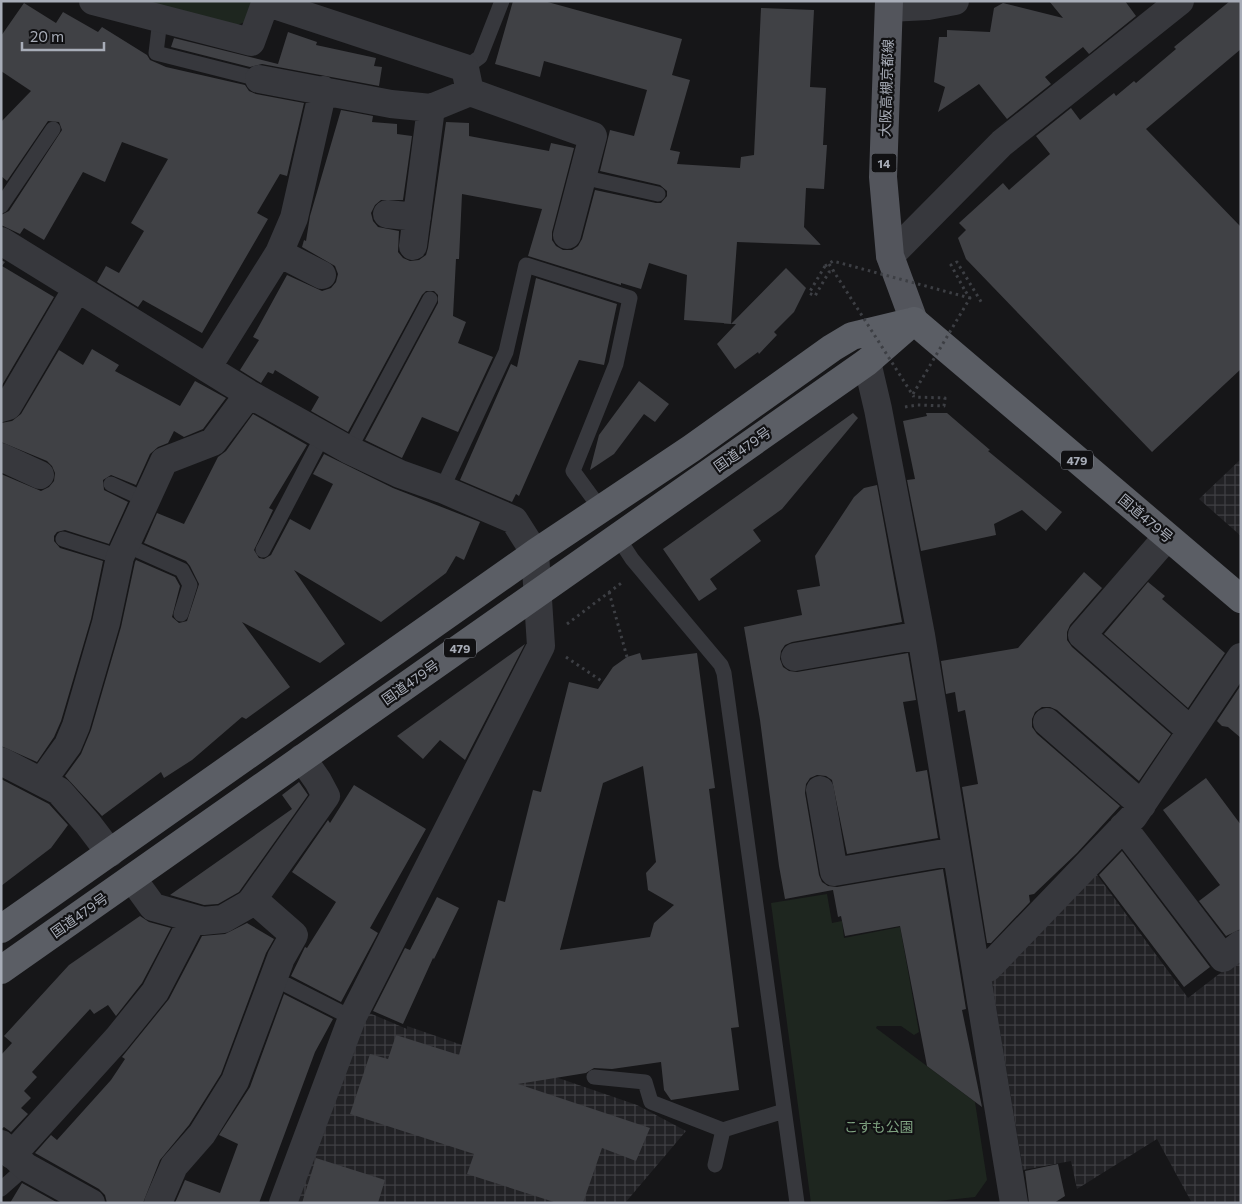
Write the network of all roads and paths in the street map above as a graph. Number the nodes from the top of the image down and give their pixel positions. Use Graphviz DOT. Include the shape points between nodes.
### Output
graph roads {
  1 [pos="93,1"];
  2 [pos="502,1"];
  3 [pos="955,1"];
  4 [pos="1180,1"];
  5 [pos="266,2"];
  6 [pos="889,5"];
  7 [pos="160,20"];
  8 [pos="259,79"];
  9 [pos="468,80"];
  10 [pos="322,90"];
  11 [pos="431,108"];
  12 [pos="53,128"];
  13 [pos="582,177"];
  14 [pos="658,194"];
  15 [pos="1,206"];
  16 [pos="387,214"];
  17 [pos="417,217"];
  18 [pos="567,235"];
  19 [pos="1,241"];
  20 [pos="413,246"];
  21 [pos="279,253"];
  22 [pos="890,256"];
  23 [pos="829,264"];
  24 [pos="835,271"];
  25 [pos="322,275"];
  26 [pos="76,290"];
  27 [pos="970,298"];
  28 [pos="430,299"];
  29 [pos="983,305"];
  30 [pos="914,321"];
  31 [pos="867,362"];
  32 [pos="207,368"];
  33 [pos="249,394"];
  34 [pos="912,394"];
  35 [pos="917,405"];
  36 [pos="1,408"];
  37 [pos="323,435"];
  38 [pos="348,450"];
  39 [pos="1,457"];
  40 [pos="40,475"];
  41 [pos="111,484"];
  42 [pos="442,489"];
  43 [pos="146,500"];
  44 [pos="600,508"];
  45 [pos="617,536"];
  46 [pos="1167,537"];
  47 [pos="63,539"];
  48 [pos="263,550"];
  49 [pos="123,551"];
  50 [pos="535,553"];
  51 [pos="641,569"];
  52 [pos="609,592"];
  53 [pos="538,594"];
  54 [pos="1241,599"];
  55 [pos="181,614"];
  56 [pos="561,629"];
  57 [pos="921,635"];
  58 [pos="559,653"];
  59 [pos="627,657"];
  60 [pos="795,657"];
  61 [pos="1241,657"];
  62 [pos="603,682"];
  63 [pos="1047,722"];
  64 [pos="1190,730"];
  65 [pos="302,758"];
  66 [pos="1,761"];
  67 [pos="42,781"];
  68 [pos="820,790"];
  69 [pos="1142,805"];
  70 [pos="1123,827"];
  71 [pos="956,851"];
  72 [pos="110,853"];
  73 [pos="132,878"];
  74 [pos="253,899"];
  75 [pos="193,919"];
  76 [pos="1,930"];
  77 [pos="1241,944"];
  78 [pos="1,970"];
  79 [pos="977,971"];
  80 [pos="287,984"];
  81 [pos="352,1018"];
  82 [pos="594,1077"];
  83 [pos="784,1111"];
  84 [pos="723,1130"];
  85 [pos="13,1155"];
  86 [pos="716,1165"];
  87 [pos="1,1190"];
  88 [pos="91,1203"];
  89 [pos="158,1203"];
  90 [pos="283,1203"];
  91 [pos="797,1203"];
  92 [pos="1014,1203"];
  1 -- 7 [label="street"];
  2 -- 9 [label="lane"];
  3 -- 6 [label="street" via="928,6"];
  4 -- 22 [label="street" via="1002,143"];
  5 -- 7 [label="street" via="251,42"];
  5 -- 9 [label="street"];
  6 -- 22 [label="main road, 大阪高槻京都線 / 14" via="883,177"];
  7 -- 8 [label="lane" via="156,53"];
  8 -- 10 [label="street"];
  9 -- 11 [label="street"];
  9 -- 13 [label="street" via="593,136"];
  10 -- 11 [label="street" via="390,104"];
  10 -- 21 [label="street" via="294,218"];
  11 -- 17 [label="street"];
  12 -- 15 [label="lane"];
  13 -- 14 [label="lane"];
  13 -- 18 [label="street"];
  16 -- 17 [label="street"];
  17 -- 20 [label="street"];
  19 -- 26 [label="street"];
  21 -- 25 [label="street"];
  21 -- 32 [label="street"];
  22 -- 30 [label="main road, 大阪高槻京都線 / 14"];
  23 -- 24 [label="path" via="809,292 815,296 829,272"];
  23 -- 27 [label="path, bridge" via="833,261"];
  23 -- 34 [label="path, bridge"];
  26 -- 32 [label="street"];
  26 -- 36 [label="street" via="8,406"];
  27 -- 29 [label="path, bridge" via="951,265 957,262"];
  27 -- 34 [label="path, bridge"];
  28 -- 38 [label="lane"];
  30 -- 31 [label="highway, 国道479号 / 479"];
  30 -- 44 [label="highway, 479" via="852,336"];
  30 -- 46 [label="highway, 国道479号 / 479"];
  31 -- 45 [label="highway, 国道479号 / 479"];
  31 -- 57 [label="street"];
  32 -- 33 [label="street"];
  33 -- 37 [label="street"];
  33 -- 43 [label="street" via="213,442 164,461"];
  34 -- 35 [label="path" via="914,397 945,398 944,406"];
  37 -- 38 [label="street"];
  37 -- 48 [label="lane"];
  38 -- 42 [label="street"];
  39 -- 40 [label="street"];
  41 -- 43 [label="lane"];
  42 -- 44 [label="lane" via="506,352 526,265 630,298 616,364 572,471"];
  42 -- 50 [label="street" via="514,520"];
  43 -- 49 [label="street"];
  44 -- 50 [label="highway, 479"];
  45 -- 51 [label="lane"];
  45 -- 53 [label="highway, 国道479号 / 479"];
  46 -- 54 [label="highway, 国道479号 / 479"];
  46 -- 64 [label="street" via="1082,634"];
  47 -- 49 [label="lane"];
  49 -- 55 [label="lane" via="182,570 190,586"];
  49 -- 67 [label="street" via="76,726 68,745"];
  50 -- 53 [label="street"];
  50 -- 72 [label="highway, 479"];
  51 -- 52 [label="path"];
  51 -- 83 [label="lane" via="721,665 724,673"];
  52 -- 56 [label="path"];
  52 -- 59 [label="path"];
  53 -- 65 [label="highway, 国道479号 / 479"];
  53 -- 81 [label="street" via="541,646"];
  57 -- 60 [label="street"];
  57 -- 71 [label="street"];
  58 -- 62 [label="path"];
  61 -- 64 [label="street"];
  63 -- 69 [label="street"];
  64 -- 69 [label="street"];
  65 -- 73 [label="highway, 国道479号 / 479"];
  65 -- 74 [label="street" via="326,796"];
  66 -- 67 [label="street"];
  67 -- 72 [label="street" via="59,791"];
  68 -- 71 [label="street" via="834,872"];
  69 -- 70 [label="street"];
  70 -- 77 [label="street" via="1223,958"];
  70 -- 79 [label="street" via="988,968"];
  71 -- 79 [label="street"];
  72 -- 76 [label="highway, 479"];
  73 -- 75 [label="street" via="153,907"];
  73 -- 78 [label="highway, 国道479号 / 479"];
  74 -- 75 [label="street" via="222,918"];
  74 -- 89 [label="street" via="294,935 281,958 235,1081 202,1134 174,1166"];
  75 -- 85 [label="street" via="154,992 117,1039"];
  79 -- 92 [label="street"];
  80 -- 81 [label="lane"];
  81 -- 90 [label="street"];
  82 -- 84 [label="lane" via="645,1082 651,1102"];
  83 -- 84 [label="lane"];
  83 -- 91 [label="lane"];
  84 -- 86 [label="lane"];
  85 -- 87 [label="lane"];
  85 -- 88 [label="street"];
}
